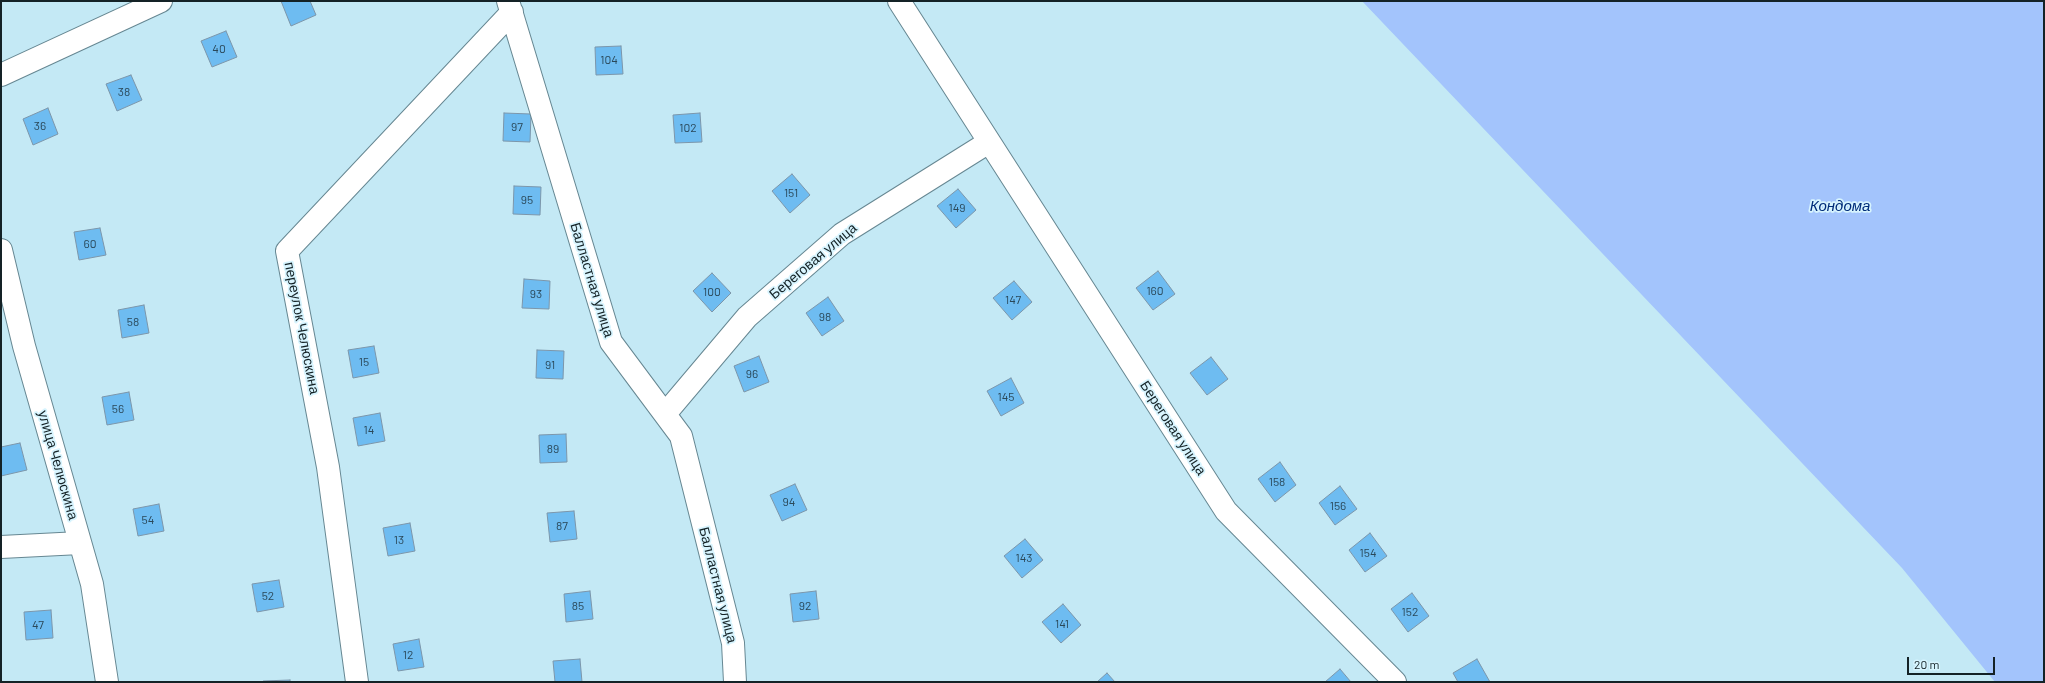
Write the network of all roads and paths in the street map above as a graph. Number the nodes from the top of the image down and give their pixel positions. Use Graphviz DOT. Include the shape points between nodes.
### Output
graph roads {
  1 [pos="161,1"];
  2 [pos="899,1"];
  3 [pos="510,6"];
  4 [pos="1,75"];
  5 [pos="990,142"];
  6 [pos="1,250"];
  7 [pos="665,414"];
  8 [pos="80,543"];
  9 [pos="1,547"];
  10 [pos="107,682"];
  11 [pos="358,682"];
  12 [pos="735,682"];
  13 [pos="1395,682"];
  1 -- 4 [label="street"];
  2 -- 5 [label="street, Береговая улица"];
  3 -- 7 [label="street, Балластная улица" via="611,342"];
  3 -- 11 [label="street, переулок Челюскина" via="287,251 328,467"];
  5 -- 7 [label="street, Береговая улица" via="842,234 747,317"];
  5 -- 13 [label="street, Береговая улица" via="1226,511"];
  6 -- 8 [label="street, улица Челюскина" via="24,346"];
  7 -- 12 [label="street, Балластная улица" via="681,436 734,643"];
  8 -- 9 [label="street"];
  8 -- 10 [label="street, улица Челюскина" via="92,584"];
}
